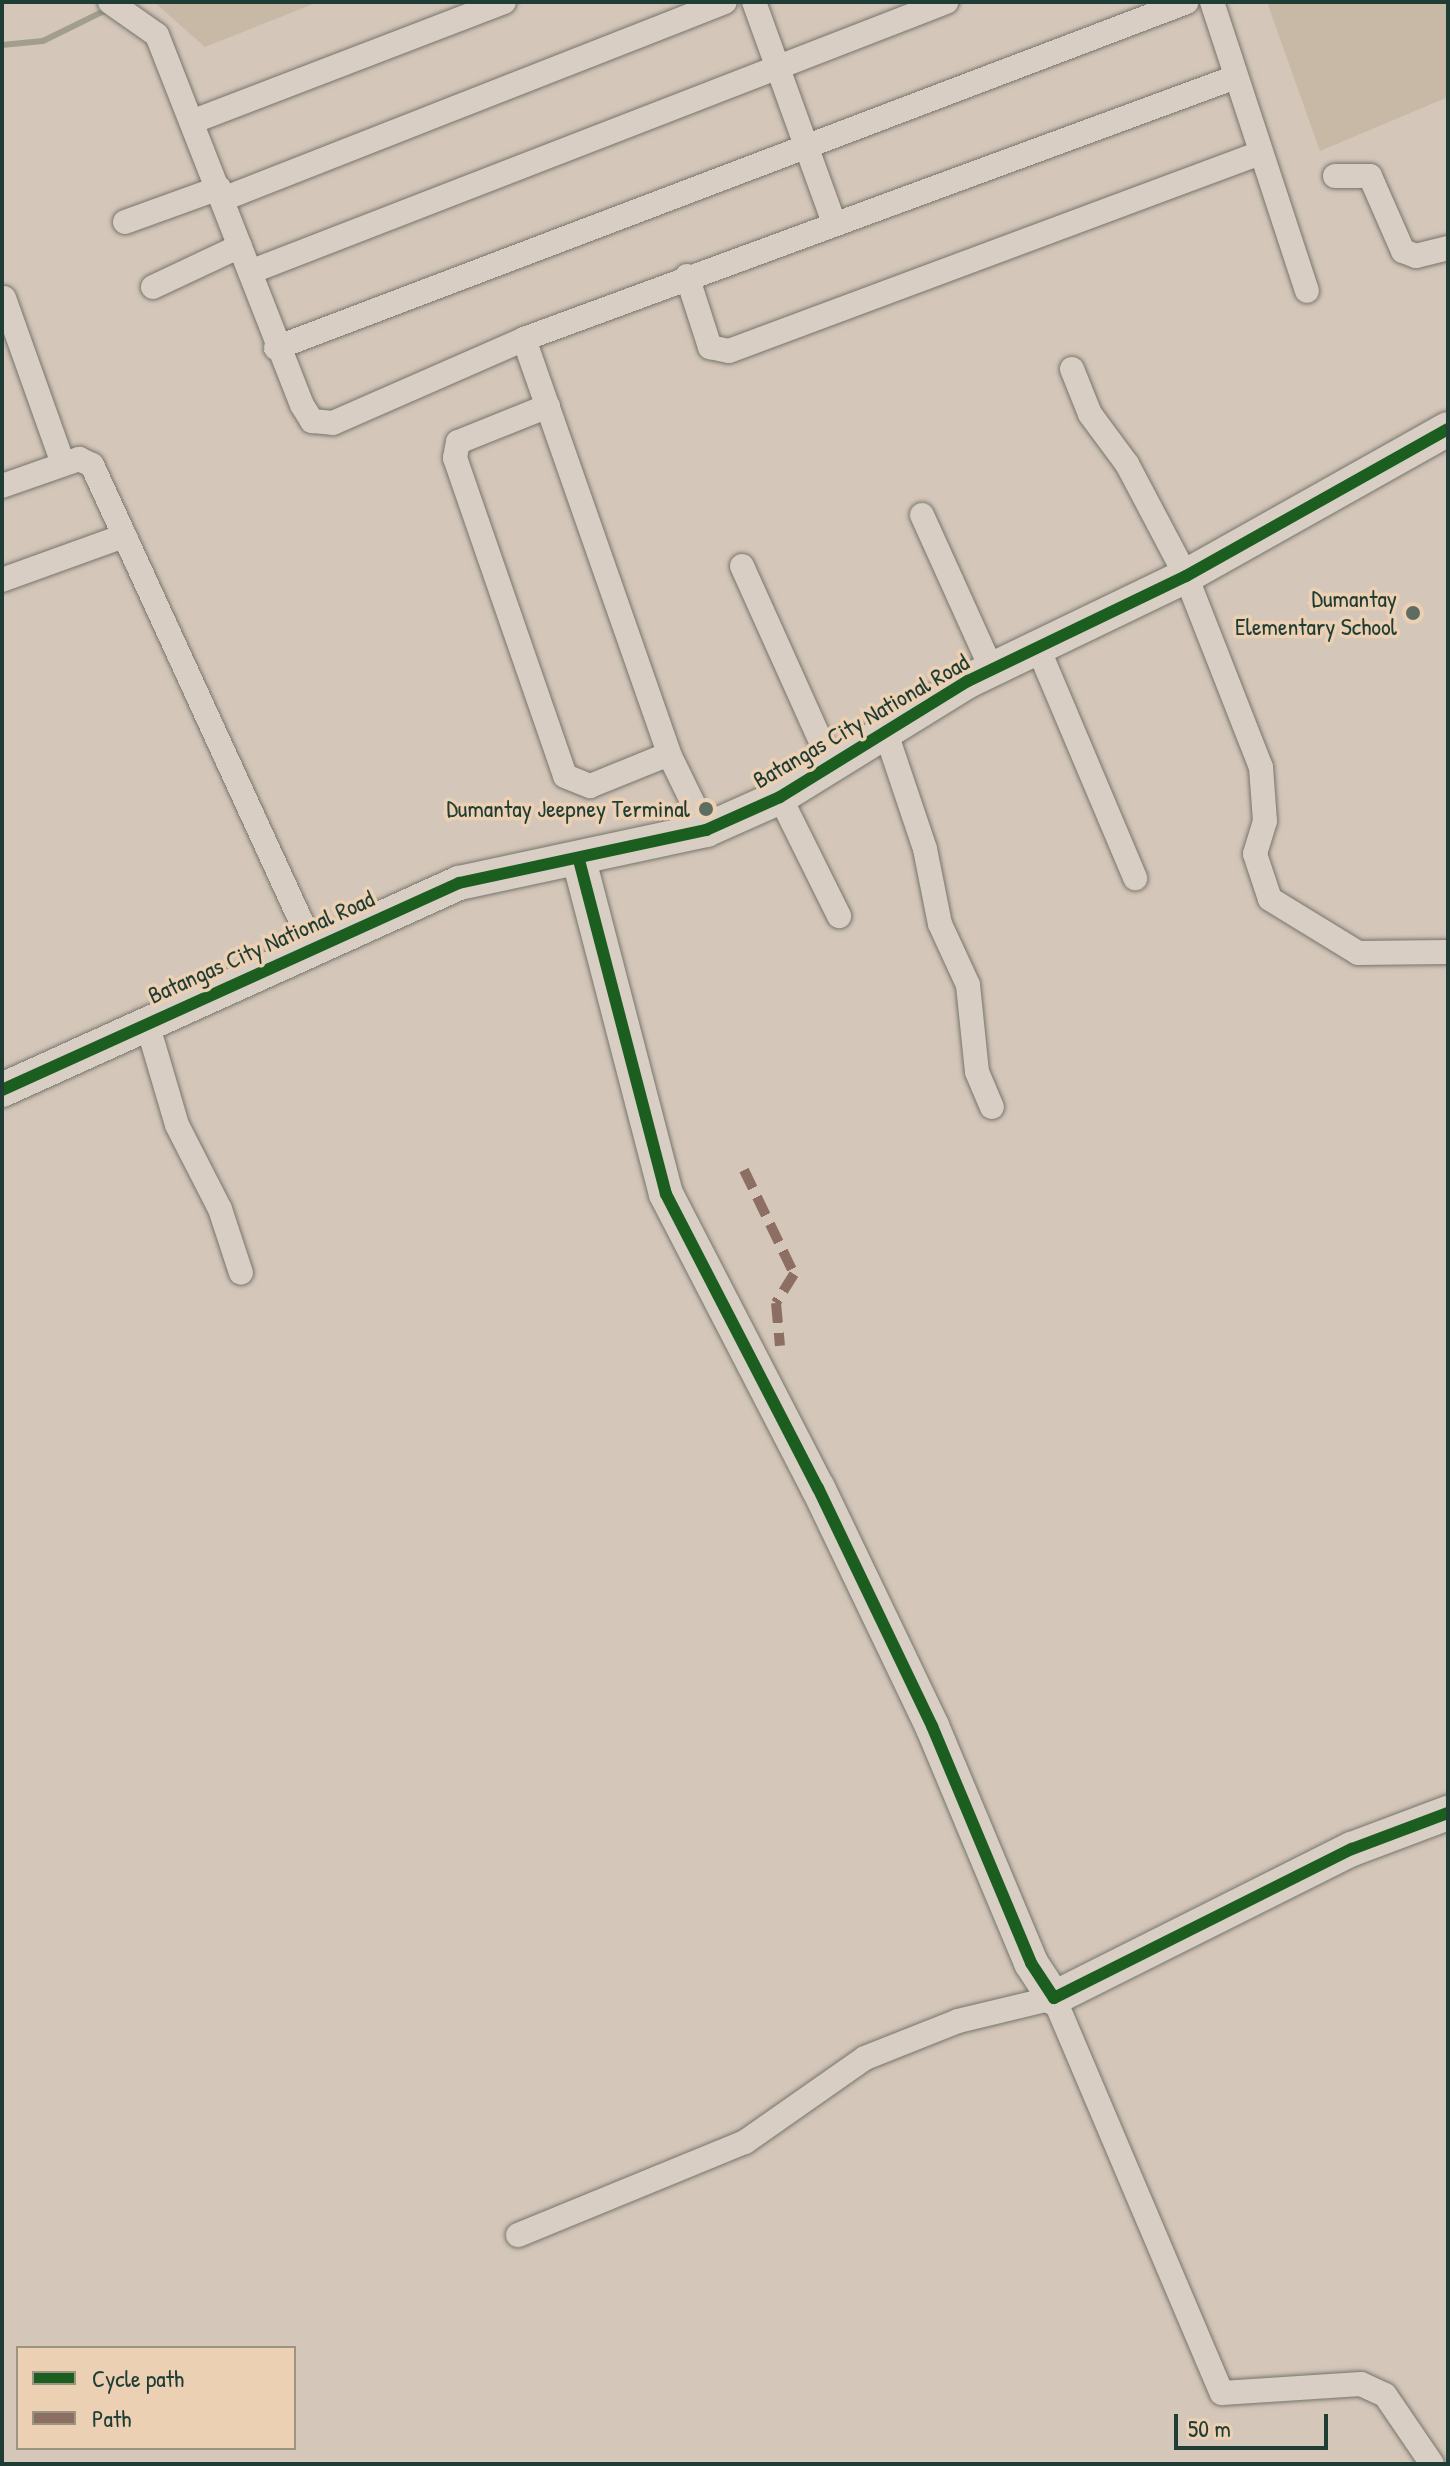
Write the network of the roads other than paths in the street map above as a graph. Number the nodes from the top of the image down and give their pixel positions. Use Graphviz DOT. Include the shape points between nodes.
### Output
graph roads {
  1 [pos="110,2"];
  2 [pos="504,2"];
  3 [pos="725,2"];
  4 [pos="754,2"];
  5 [pos="946,2"];
  6 [pos="1187,2"];
  7 [pos="1212,2"];
  8 [pos="779,67"];
  9 [pos="1233,78"];
  10 [pos="194,121"];
  11 [pos="807,143"];
  12 [pos="1260,153"];
  13 [pos="1335,176"];
  14 [pos="221,193"];
  15 [pos="125,222"];
  16 [pos="834,223"];
  17 [pos="240,246"];
  18 [pos="1448,248"];
  19 [pos="250,272"];
  20 [pos="687,276"];
  21 [pos="153,287"];
  22 [pos="1307,291"];
  23 [pos="4,298"];
  24 [pos="524,339"];
  25 [pos="276,348"];
  26 [pos="1072,369"];
  27 [pos="548,406"];
  28 [pos="1448,429"];
  29 [pos="63,464"];
  30 [pos="2,486"];
  31 [pos="922,515"];
  32 [pos="121,537"];
  33 [pos="742,566"];
  34 [pos="1186,576"];
  35 [pos="2,580"];
  36 [pos="1038,648"];
  37 [pos="992,670"];
  38 [pos="886,733"];
  39 [pos="669,754"];
  40 [pos="831,764"];
  41 [pos="780,797"];
  42 [pos="706,830"];
  43 [pos="579,860"];
  44 [pos="1135,878"];
  45 [pos="839,916"];
  46 [pos="312,945"];
  47 [pos="1448,952"];
  48 [pos="147,1023"];
  49 [pos="2,1090"];
  50 [pos="992,1107"];
  51 [pos="241,1273"];
  52 [pos="1448,1813"];
  53 [pos="1054,1998"];
  54 [pos="518,2235"];
  55 [pos="1432,2464"];
  1 -- 10 [label="street" via="157,35"];
  2 -- 10 [label="street"];
  3 -- 14 [label="street"];
  4 -- 8 [label="street"];
  5 -- 8 [label="street"];
  6 -- 11 [label="street"];
  7 -- 9 [label="street"];
  8 -- 11 [label="street"];
  8 -- 19 [label="street"];
  9 -- 12 [label="street"];
  9 -- 16 [label="street"];
  10 -- 14 [label="street"];
  11 -- 16 [label="street"];
  11 -- 25 [label="street"];
  12 -- 20 [label="street" via="729,351 710,347"];
  12 -- 22 [label="street"];
  13 -- 18 [label="street" via="1370,176 1403,251 1416,256"];
  14 -- 15 [label="street"];
  14 -- 17 [label="street"];
  16 -- 20 [label="street"];
  17 -- 19 [label="street"];
  17 -- 21 [label="street"];
  19 -- 25 [label="street"];
  20 -- 24 [label="street"];
  23 -- 29 [label="street"];
  24 -- 25 [label="street" via="333,423 312,421"];
  24 -- 27 [label="street"];
  26 -- 34 [label="street" via="1090,414 1127,464"];
  27 -- 39 [label="street"];
  27 -- 39 [label="street" via="458,442 465,487 565,776 590,786"];
  28 -- 34 [label="street, Batangas City National Road"];
  29 -- 30 [label="street"];
  29 -- 32 [label="street" via="87,458"];
  31 -- 37 [label="street"];
  32 -- 35 [label="street"];
  32 -- 46 [label="street"];
  33 -- 40 [label="street"];
  34 -- 36 [label="street, Batangas City National Road"];
  34 -- 47 [label="street" via="1261,767 1265,821 1255,854 1270,899 1358,953"];
  36 -- 37 [label="street, Batangas City National Road"];
  36 -- 44 [label="street"];
  37 -- 38 [label="street, Batangas City National Road"];
  38 -- 40 [label="street, Batangas City National Road"];
  38 -- 50 [label="street" via="925,849 940,924 968,985 977,1072"];
  39 -- 42 [label="street"];
  40 -- 41 [label="street, Batangas City National Road"];
  41 -- 42 [label="street, Batangas City National Road"];
  41 -- 45 [label="street"];
  42 -- 43 [label="street, Batangas City National Road"];
  43 -- 46 [label="street, Batangas City National Road" via="459,883"];
  43 -- 53 [label="street" via="666,1194 818,1488 932,1726 1031,1963"];
  46 -- 48 [label="street, Batangas City National Road"];
  48 -- 49 [label="street, Batangas City National Road"];
  48 -- 51 [label="street" via="177,1125"];
  52 -- 53 [label="street" via="1352,1849"];
  53 -- 54 [label="street" via="958,2021 865,2058 745,2142"];
  53 -- 55 [label="street" via="1222,2393 1361,2384 1385,2395"];
}
